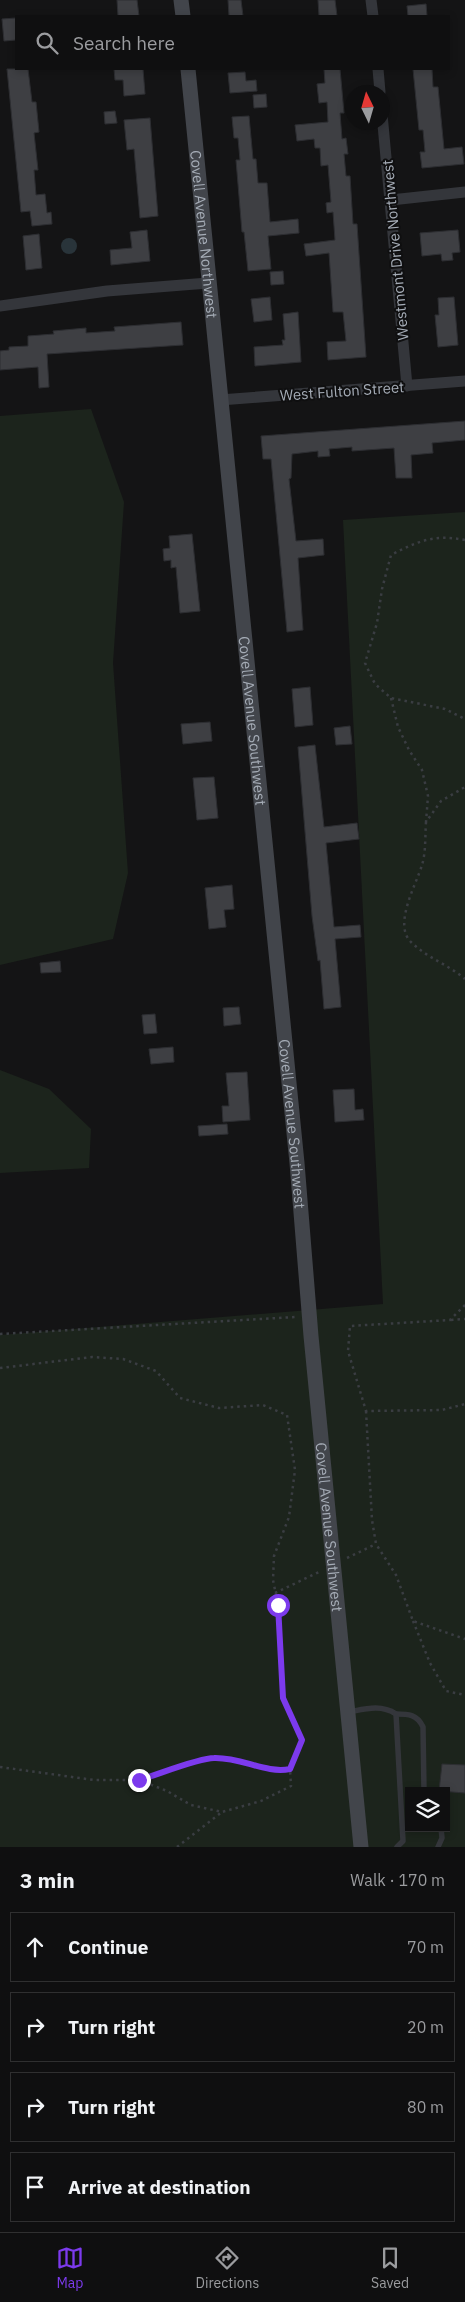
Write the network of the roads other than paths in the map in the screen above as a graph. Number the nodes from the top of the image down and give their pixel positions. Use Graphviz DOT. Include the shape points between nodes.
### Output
graph roads {
  1 [pos="181,0"];
  2 [pos="371,0"];
  3 [pos="183,15"];
  4 [pos="373,15"];
  5 [pos="188,70"];
  6 [pos="378,70"];
  7 [pos="379,85"];
  8 [pos="384,130"];
  9 [pos="465,192"];
  10 [pos="391,200"];
  11 [pos="208,283"];
  12 [pos="0,306"];
  13 [pos="465,381"];
  14 [pos="407,386"];
  15 [pos="220,400"];
  16 [pos="348,1712"];
  17 [pos="396,1714"];
  18 [pos="424,1787"];
  19 [pos="441,1832"];
  20 [pos="361,1847"];
  21 [pos="399,1847"];
  22 [pos="438,1847"];
  1 -- 3 [label="street"];
  2 -- 4 [label="street"];
  5 -- 11 [label="street, Covell Avenue Northwest"];
  6 -- 7 [label="street"];
  8 -- 10 [label="street, Westmont Drive Northwest"];
  9 -- 10 [label="street"];
  10 -- 14 [label="street, Westmont Drive Northwest"];
  11 -- 12 [label="street" via="107,291"];
  11 -- 15 [label="street, Covell Avenue Northwest"];
  13 -- 14 [label="street, West Fulton Street"];
  14 -- 15 [label="street, West Fulton Street"];
  15 -- 16 [label="street, Covell Avenue Southwest"];
  16 -- 17 [label="lane" via="387,1708"];
  16 -- 20 [label="street, Covell Avenue Southwest"];
  17 -- 18 [label="lane" via="414,1716 423,1726"];
  17 -- 21 [label="lane" via="403,1841"];
  19 -- 22 [label="lane"];
}
